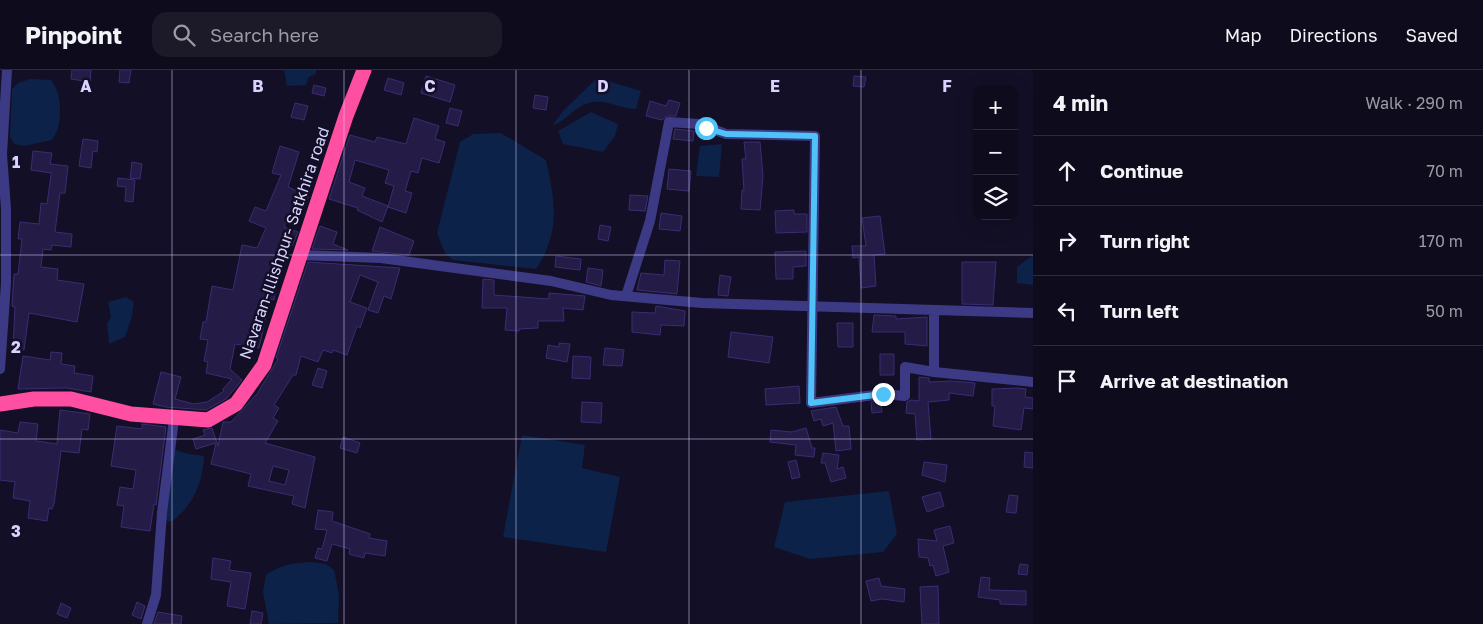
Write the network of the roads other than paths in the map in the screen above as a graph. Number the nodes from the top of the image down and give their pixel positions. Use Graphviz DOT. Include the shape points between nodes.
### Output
graph roads {
  1 [pos="7,70"];
  2 [pos="364,70"];
  3 [pos="300,255"];
  4 [pos="626,296"];
  5 [pos="813,307"];
  6 [pos="934,310"];
  7 [pos="1033,313"];
  8 [pos="0,369"];
  9 [pos="934,372"];
  10 [pos="1033,382"];
  11 [pos="0,404"];
  12 [pos="174,419"];
  13 [pos="147,624"];
  1 -- 8 [label="street" via="2,154 6,282"];
  2 -- 3 [label="highway, Navaran-Illishpur- Satkhira road"];
  3 -- 4 [label="street" via="382,258 552,281"];
  3 -- 12 [label="highway, Navaran-Illishpur- Satkhira road" via="264,365 243,396 236,404 208,420"];
  4 -- 5 [label="street" via="702,303"];
  4 -- 5 [label="street" via="650,221 669,122 699,124 726,134 815,136"];
  5 -- 6 [label="street"];
  5 -- 9 [label="street" via="811,403 883,394 905,396 905,366"];
  6 -- 7 [label="street"];
  6 -- 9 [label="street"];
  9 -- 10 [label="street"];
  11 -- 12 [label="highway, Navaran-Illishpur- Satkhira road" via="34,399 71,399 131,414"];
  12 -- 13 [label="street" via="156,594"];
}
